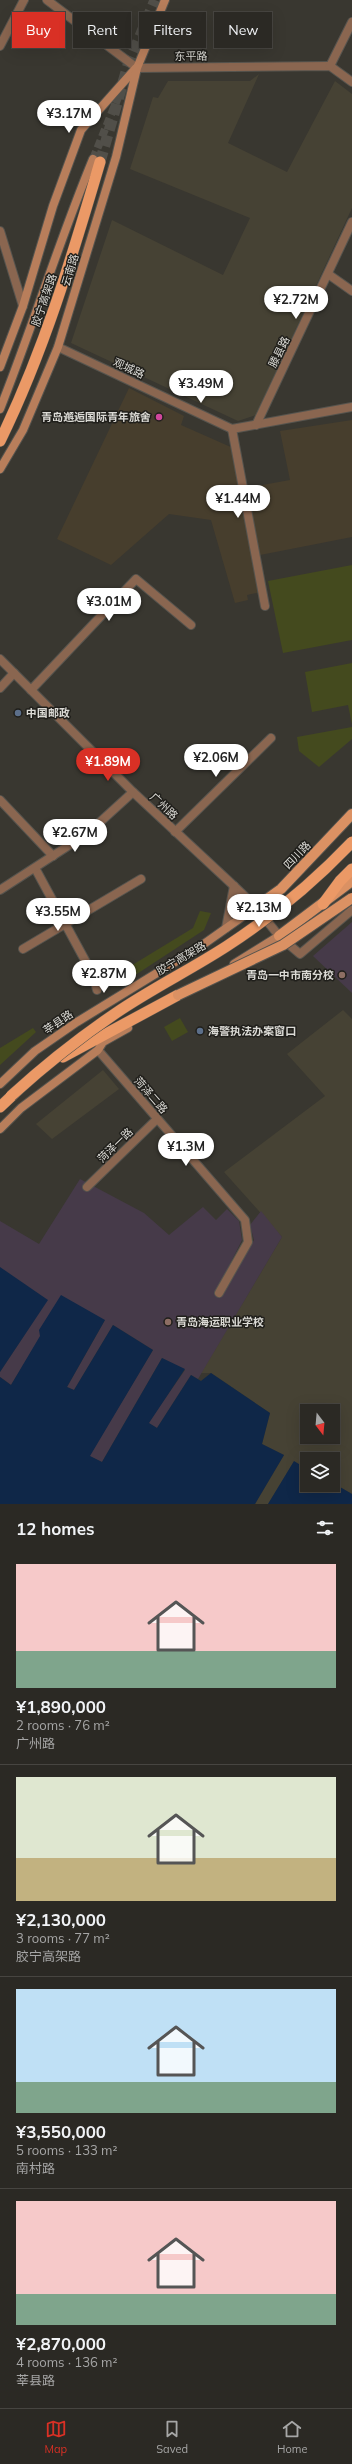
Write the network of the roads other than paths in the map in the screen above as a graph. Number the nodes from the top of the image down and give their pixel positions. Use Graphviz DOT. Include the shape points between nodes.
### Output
graph roads {
  1 [pos="24,0"];
  2 [pos="47,0"];
  3 [pos="165,0"];
  4 [pos="352,22"];
  5 [pos="0,46"];
  6 [pos="330,66"];
  7 [pos="136,68"];
  8 [pos="352,82"];
  9 [pos="96,160"];
  10 [pos="352,222"];
  11 [pos="0,231"];
  12 [pos="328,274"];
  13 [pos="352,291"];
  14 [pos="23,306"];
  15 [pos="58,347"];
  16 [pos="0,367"];
  17 [pos="352,406"];
  18 [pos="0,408"];
  19 [pos="256,425"];
  20 [pos="232,429"];
  21 [pos="0,442"];
  22 [pos="0,469"];
  23 [pos="265,606"];
  24 [pos="191,625"];
  25 [pos="0,659"];
  26 [pos="14,673"];
  27 [pos="0,688"];
  28 [pos="31,690"];
  29 [pos="271,738"];
  30 [pos="132,792"];
  31 [pos="0,800"];
  32 [pos="352,814"];
  33 [pos="175,832"];
  34 [pos="352,842"];
  35 [pos="53,856"];
  36 [pos="35,868"];
  37 [pos="352,869"];
  38 [pos="141,879"];
  39 [pos="352,881"];
  40 [pos="234,886"];
  41 [pos="0,890"];
  42 [pos="352,898"];
  43 [pos="324,904"];
  44 [pos="256,907"];
  45 [pos="352,910"];
  46 [pos="66,924"];
  47 [pos="226,928"];
  48 [pos="279,936"];
  49 [pos="23,949"];
  50 [pos="97,990"];
  51 [pos="178,995"];
  52 [pos="98,1050"];
  53 [pos="0,1084"];
  54 [pos="12,1096"];
  55 [pos="0,1107"];
  56 [pos="158,1119"];
  57 [pos="0,1128"];
  58 [pos="87,1187"];
  59 [pos="219,1293"];
  1 -- 5 [label="street"];
  2 -- 7 [label="street"];
  3 -- 7 [label="main road, 云南路"];
  4 -- 6 [label="street"];
  6 -- 7 [label="street, 东平路"];
  6 -- 8 [label="street"];
  7 -- 14 [label="main road, 云南路" via="81,130 53,206"];
  7 -- 15 [label="main road, 云南路" via="116,157"];
  9 -- 18 [label="main road" via="66,223 24,349"];
  9 -- 21 [label="highway, 胶宁高架路" via="49,327"];
  10 -- 12 [label="street, 滕县路"];
  11 -- 14 [label="street"];
  12 -- 13 [label="street"];
  12 -- 19 [label="street, 滕县路"];
  14 -- 16 [label="main road, 云南路"];
  15 -- 20 [label="street, 观城路"];
  15 -- 22 [label="main road, 云南路" via="23,430"];
  17 -- 19 [label="street"];
  19 -- 20 [label="street"];
  20 -- 23 [label="street"];
  24 -- 28 [label="street" via="136,579"];
  25 -- 26 [label="street, 广州路"];
  26 -- 27 [label="street"];
  26 -- 28 [label="street, 广州路"];
  28 -- 30 [label="street, 广州路"];
  29 -- 33 [label="street"];
  30 -- 33 [label="street, 广州路"];
  30 -- 35 [label="street" via="88,833"];
  31 -- 35 [label="street"];
  32 -- 44 [label="main road, 四川路" via="281,889"];
  33 -- 40 [label="street, 广州路"];
  34 -- 54 [label="highway, 胶宁高架路, bridge" via="310,883 271,915 227,946 115,1014"];
  35 -- 36 [label="street"];
  36 -- 41 [label="street"];
  36 -- 46 [label="street"];
  37 -- 43 [label="highway"];
  38 -- 46 [label="street"];
  39 -- 43 [label="main road"];
  40 -- 44 [label="street, 广州路"];
  40 -- 47 [label="street"];
  42 -- 51 [label="main road, bridge" via="283,945"];
  43 -- 48 [label="main road"];
  44 -- 47 [label="main road, 莘县路"];
  44 -- 48 [label="street, 广州路"];
  45 -- 48 [label="street, 广州路" via="300,954"];
  46 -- 49 [label="street"];
  46 -- 50 [label="street" via="93,974"];
  47 -- 53 [label="main road, 莘县路" via="77,1022 35,1051"];
  48 -- 52 [label="main road" via="103,1042"];
  51 -- 54 [label="highway, bridge" via="66,1054"];
  52 -- 56 [label="street, 菏泽二路"];
  52 -- 57 [label="main road" via="21,1108"];
  54 -- 55 [label="highway, 胶宁高架路"];
  56 -- 58 [label="street, 菏泽一路"];
  56 -- 59 [label="street, 菏泽二路" via="244,1220 248,1242"];
}
